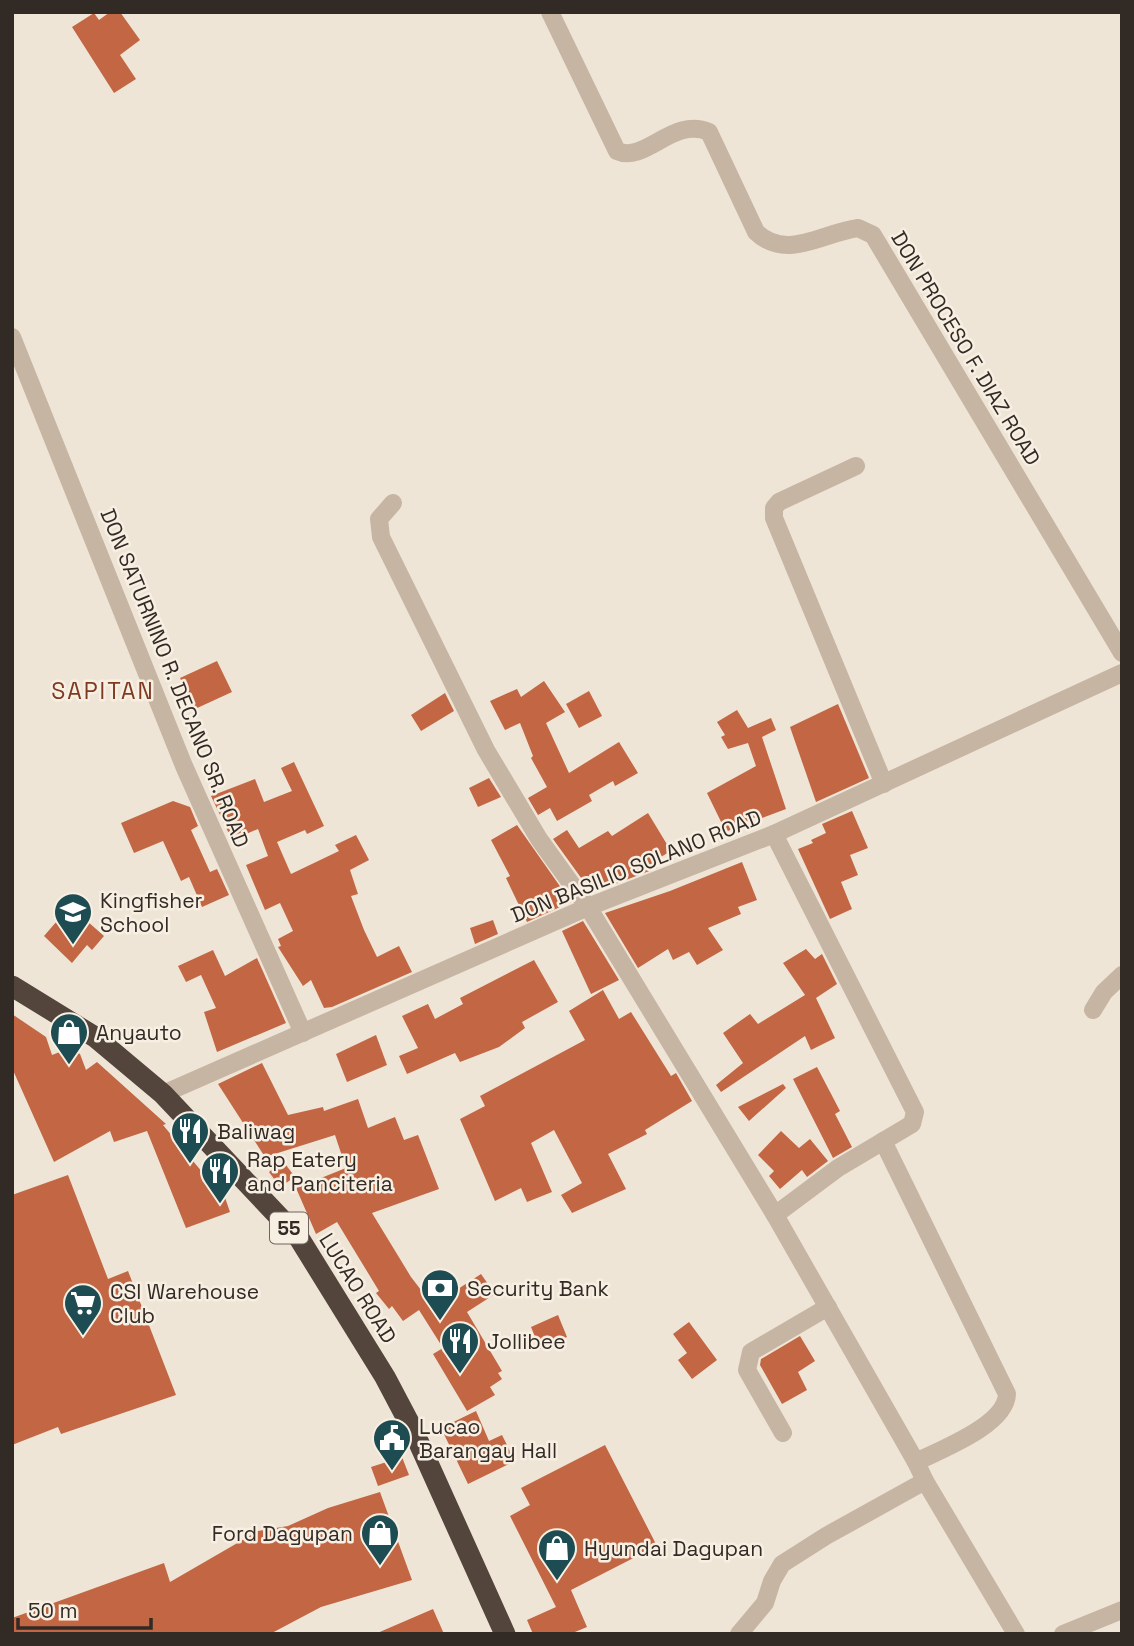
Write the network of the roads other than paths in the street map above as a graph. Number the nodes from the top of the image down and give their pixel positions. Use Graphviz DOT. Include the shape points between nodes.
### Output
graph roads {
  1 [pos="550,12"];
  2 [pos="12,337"];
  3 [pos="856,466"];
  4 [pos="393,503"];
  5 [pos="1122,653"];
  6 [pos="1122,673"];
  7 [pos="884,784"];
  8 [pos="774,834"];
  9 [pos="588,907"];
  10 [pos="1122,975"];
  11 [pos="12,986"];
  12 [pos="1093,1010"];
  13 [pos="303,1033"];
  14 [pos="163,1094"];
  15 [pos="883,1141"];
  16 [pos="775,1215"];
  17 [pos="828,1307"];
  18 [pos="783,1433"];
  19 [pos="916,1462"];
  20 [pos="925,1482"];
  21 [pos="1122,1609"];
  22 [pos="505,1634"];
  23 [pos="739,1634"];
  24 [pos="1016,1634"];
  25 [pos="1063,1634"];
  1 -- 5 [label="street, DON PROCESO F. DIAZ ROAD" via="617,151 632,154 683,129 702,129 709,132 756,232 767,243 793,245 858,228 873,235"];
  2 -- 13 [label="street, DON SATURNINO R. DECANO SR. ROAD" via="184,766"];
  3 -- 7 [label="street" via="779,502 774,518"];
  4 -- 9 [label="street" via="383,511 379,526 398,574 486,750 539,839"];
  6 -- 7 [label="street, DON BASILIO SOLANO ROAD"];
  7 -- 8 [label="street, DON BASILIO SOLANO ROAD"];
  8 -- 9 [label="street, DON BASILIO SOLANO ROAD"];
  8 -- 15 [label="street" via="915,1112 912,1124"];
  9 -- 13 [label="street, DON BASILIO SOLANO ROAD"];
  9 -- 16 [label="street"];
  10 -- 12 [label="street"];
  11 -- 14 [label="highway, LUCAO ROAD / 55" via="94,1037"];
  13 -- 14 [label="street, DON BASILIO SOLANO ROAD"];
  14 -- 22 [label="highway, LUCAO ROAD / 55" via="299,1238 414,1432"];
  15 -- 16 [label="street"];
  15 -- 19 [label="street" via="1007,1394 1007,1403 998,1415"];
  16 -- 17 [label="street"];
  17 -- 18 [label="street" via="751,1352 747,1360 747,1370"];
  17 -- 19 [label="street"];
  19 -- 20 [label="street"];
  20 -- 23 [label="street" via="782,1564 765,1603"];
  20 -- 24 [label="street"];
  21 -- 25 [label="street"];
}
